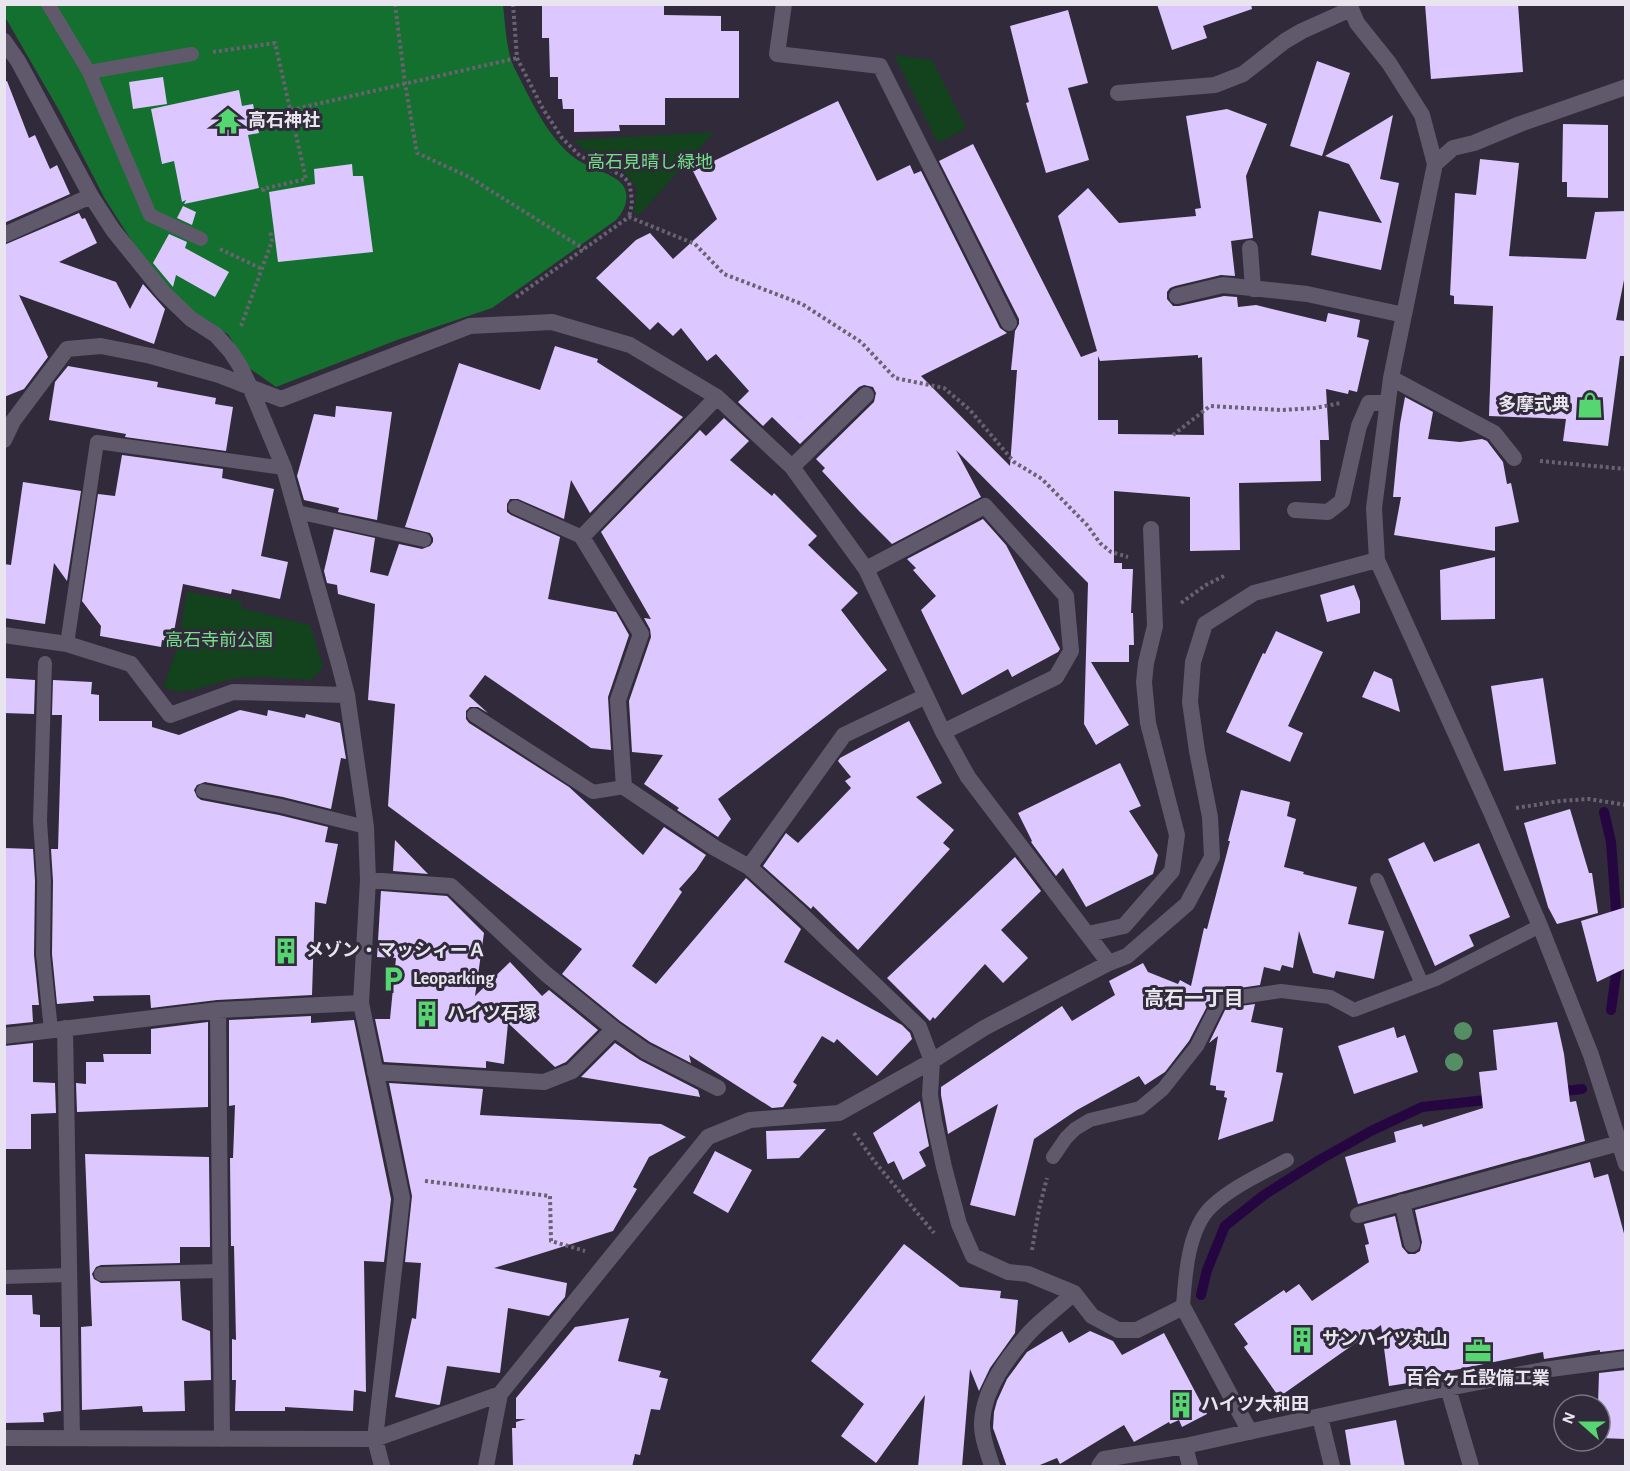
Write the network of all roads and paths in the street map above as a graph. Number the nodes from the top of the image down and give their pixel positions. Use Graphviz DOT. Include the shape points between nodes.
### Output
graph roads {
  1 [pos="48,4"];
  2 [pos="395,4"];
  3 [pos="513,4"];
  4 [pos="784,4"];
  5 [pos="1350,7"];
  6 [pos="4,41"];
  7 [pos="192,54"];
  8 [pos="518,58"];
  9 [pos="11,63"];
  10 [pos="89,72"];
  11 [pos="405,83"];
  12 [pos="1626,87"];
  13 [pos="1118,93"];
  14 [pos="290,110"];
  15 [pos="256,118"];
  16 [pos="1435,164"];
  17 [pos="264,192"];
  18 [pos="91,196"];
  19 [pos="629,217"];
  20 [pos="270,230"];
  21 [pos="4,235"];
  22 [pos="201,239"];
  23 [pos="1250,248"];
  24 [pos="584,249"];
  25 [pos="262,269"];
  26 [pos="1253,288"];
  27 [pos="1177,296"];
  28 [pos="516,298"];
  29 [pos="1404,315"];
  30 [pos="1009,323"];
  31 [pos="231,352"];
  32 [pos="1391,378"];
  33 [pos="250,387"];
  34 [pos="866,395"];
  35 [pos="717,397"];
  36 [pos="1369,403"];
  37 [pos="1388,403"];
  38 [pos="1173,435"];
  39 [pos="4,440"];
  40 [pos="1514,458"];
  41 [pos="792,467"];
  42 [pos="284,468"];
  43 [pos="1626,470"];
  44 [pos="515,507"];
  45 [pos="1295,510"];
  46 [pos="297,512"];
  47 [pos="1151,529"];
  48 [pos="582,537"];
  49 [pos="424,540"];
  50 [pos="1377,560"];
  51 [pos="1152,565"];
  52 [pos="866,569"];
  53 [pos="1226,575"];
  54 [pos="1155,626"];
  55 [pos="4,634"];
  56 [pos="67,644"];
  57 [pos="45,663"];
  58 [pos="347,695"];
  59 [pos="926,696"];
  60 [pos="474,715"];
  61 [pos="943,732"];
  62 [pos="624,787"];
  63 [pos="203,790"];
  64 [pos="1626,805"];
  65 [pos="1491,812"];
  66 [pos="366,827"];
  67 [pos="749,867"];
  68 [pos="368,879"];
  69 [pos="1377,880"];
  70 [pos="1540,926"];
  71 [pos="1088,934"];
  72 [pos="1109,963"];
  73 [pos="1422,984"];
  74 [pos="361,1003"];
  75 [pos="218,1010"];
  76 [pos="58,1029"];
  77 [pos="614,1029"];
  78 [pos="4,1036"];
  79 [pos="932,1061"];
  80 [pos="375,1072"];
  81 [pos="718,1088"];
  82 [pos="839,1113"];
  83 [pos="1619,1143"];
  84 [pos="1053,1156"];
  85 [pos="1287,1160"];
  86 [pos="1626,1164"];
  87 [pos="398,1178"];
  88 [pos="1402,1202"];
  89 [pos="1358,1215"];
  90 [pos="935,1234"];
  91 [pos="1413,1244"];
  92 [pos="572,1248"];
  93 [pos="220,1271"];
  94 [pos="101,1274"];
  95 [pos="1028,1274"];
  96 [pos="69,1275"];
  97 [pos="4,1277"];
  98 [pos="1074,1293"];
  99 [pos="1183,1306"];
  100 [pos="1626,1359"];
  101 [pos="1448,1388"];
  102 [pos="500,1394"];
  103 [pos="1320,1417"];
  104 [pos="1250,1432"];
  105 [pos="4,1438"];
  106 [pos="72,1438"];
  107 [pos="222,1439"];
  108 [pos="375,1439"];
  109 [pos="1185,1446"];
  110 [pos="382,1467"];
  111 [pos="486,1467"];
  112 [pos="992,1467"];
  113 [pos="1100,1467"];
  114 [pos="1190,1467"];
  115 [pos="1332,1467"];
  116 [pos="1471,1467"];
  1 -- 10 [label="lane"];
  2 -- 11 [label="path"];
  3 -- 8 [label="path"];
  4 -- 30 [label="street" via="777,54 880,66"];
  5 -- 13 [label="street" via="1294,36 1243,74 1215,85"];
  5 -- 16 [label="street" via="1357,23 1389,63 1422,115"];
  6 -- 9 [label="street"];
  7 -- 10 [label="lane"];
  7 -- 14 [label="path" via="275,43"];
  8 -- 11 [label="path"];
  8 -- 19 [label="path" via="562,138 580,156 629,182"];
  9 -- 18 [label="street"];
  10 -- 22 [label="lane" via="150,215"];
  11 -- 14 [label="path"];
  11 -- 24 [label="path" via="417,153 469,177"];
  12 -- 16 [label="street" via="1453,148"];
  14 -- 15 [label="path"];
  14 -- 17 [label="path" via="306,179 263,189"];
  16 -- 29 [label="street"];
  18 -- 21 [label="street"];
  18 -- 31 [label="street" via="163,292"];
  19 -- 24 [label="path"];
  19 -- 51 [label="path" via="695,244 724,274 802,304 861,342 895,378 944,388 970,410 1014,462 1042,479 1100,543 1111,552"];
  20 -- 25 [label="path" via="272,241"];
  22 -- 25 [label="path"];
  23 -- 26 [label="street"];
  24 -- 28 [label="path"];
  25 -- 31 [label="path"];
  26 -- 27 [label="street" via="1223,285"];
  26 -- 29 [label="street" via="1307,294"];
  29 -- 32 [label="street"];
  31 -- 33 [label="street"];
  32 -- 37 [label="street"];
  32 -- 40 [label="street" via="1494,433"];
  33 -- 35 [label="street" via="281,399 470,326 552,322 630,345"];
  33 -- 39 [label="street" via="141,354 101,346 67,349 13,421"];
  33 -- 42 [label="street"];
  34 -- 41 [label="street"];
  35 -- 41 [label="street"];
  35 -- 48 [label="street"];
  36 -- 37 [label="street"];
  36 -- 38 [label="path" via="1282,410 1210,406"];
  36 -- 45 [label="street" via="1359,426 1342,501 1328,512"];
  37 -- 50 [label="street" via="1374,508"];
  40 -- 43 [label="path"];
  41 -- 52 [label="street"];
  42 -- 46 [label="street"];
  42 -- 56 [label="lane" via="97,442"];
  44 -- 48 [label="lane"];
  46 -- 49 [label="lane"];
  46 -- 58 [label="street"];
  47 -- 51 [label="street"];
  48 -- 62 [label="street" via="641,634 618,700"];
  50 -- 65 [label="street"];
  50 -- 72 [label="street" via="1254,593 1205,624 1193,662 1190,702 1210,817 1212,857 1187,904 1127,956"];
  51 -- 54 [label="street"];
  52 -- 59 [label="street"];
  52 -- 61 [label="street" via="985,506 1066,596 1071,651 1056,677"];
  53 -- 54 [label="path" via="1189,596"];
  54 -- 71 [label="street" via="1144,682 1149,723 1177,835 1172,871 1124,926"];
  55 -- 56 [label="street"];
  56 -- 58 [label="street" via="131,664 170,715 232,692"];
  57 -- 76 [label="lane" via="40,821 43,954"];
  58 -- 66 [label="street"];
  59 -- 61 [label="street"];
  59 -- 67 [label="street" via="844,735"];
  60 -- 62 [label="lane" via="593,792"];
  61 -- 71 [label="street" via="968,777"];
  62 -- 67 [label="street"];
  63 -- 66 [label="lane"];
  64 -- 65 [label="path" via="1589,799"];
  65 -- 70 [label="street"];
  66 -- 68 [label="street"];
  67 -- 79 [label="street" via="919,1027"];
  68 -- 74 [label="street"];
  68 -- 77 [label="street" via="451,886 546,974"];
  69 -- 73 [label="lane"];
  70 -- 73 [label="lane"];
  70 -- 83 [label="street" via="1591,1055"];
  71 -- 72 [label="street"];
  72 -- 79 [label="street" via="984,1028"];
  73 -- 84 [label="lane" via="1354,1010 1329,997 1281,991 1220,1000 1197,1046 1164,1089 1140,1108 1090,1120 1075,1129"];
  74 -- 75 [label="street"];
  74 -- 80 [label="street"];
  75 -- 76 [label="street"];
  75 -- 93 [label="street"];
  76 -- 78 [label="street"];
  76 -- 96 [label="street"];
  77 -- 80 [label="street" via="572,1071 544,1082"];
  77 -- 81 [label="street" via="645,1051"];
  79 -- 82 [label="street"];
  79 -- 95 [label="street" via="930,1095 938,1140 959,1224 973,1256 1008,1272"];
  80 -- 87 [label="street"];
  82 -- 90 [label="path"];
  82 -- 102 [label="street" via="750,1120 708,1137"];
  83 -- 86 [label="street"];
  83 -- 88 [label="street"];
  84 -- 95 [label="path"];
  85 -- 99 [label="lane" via="1239,1187 1212,1206 1201,1220 1190,1250"];
  87 -- 92 [label="path" via="550,1196 551,1241"];
  87 -- 108 [label="street" via="402,1198"];
  88 -- 89 [label="street"];
  88 -- 91 [label="street"];
  93 -- 94 [label="lane"];
  93 -- 107 [label="street"];
  95 -- 98 [label="street"];
  96 -- 97 [label="lane"];
  96 -- 106 [label="street"];
  98 -- 99 [label="street" via="1092,1316 1119,1330 1137,1330"];
  98 -- 112 [label="street" via="1030,1332 990,1390 982,1424"];
  99 -- 104 [label="street"];
  100 -- 101 [label="street"];
  101 -- 103 [label="street"];
  101 -- 116 [label="street"];
  102 -- 108 [label="street"];
  102 -- 111 [label="street"];
  103 -- 104 [label="street"];
  103 -- 115 [label="street"];
  104 -- 109 [label="street"];
  105 -- 106 [label="street"];
  106 -- 107 [label="street"];
  107 -- 108 [label="street"];
  108 -- 110 [label="street"];
  109 -- 113 [label="street" via="1104,1459"];
  109 -- 114 [label="street"];
}
